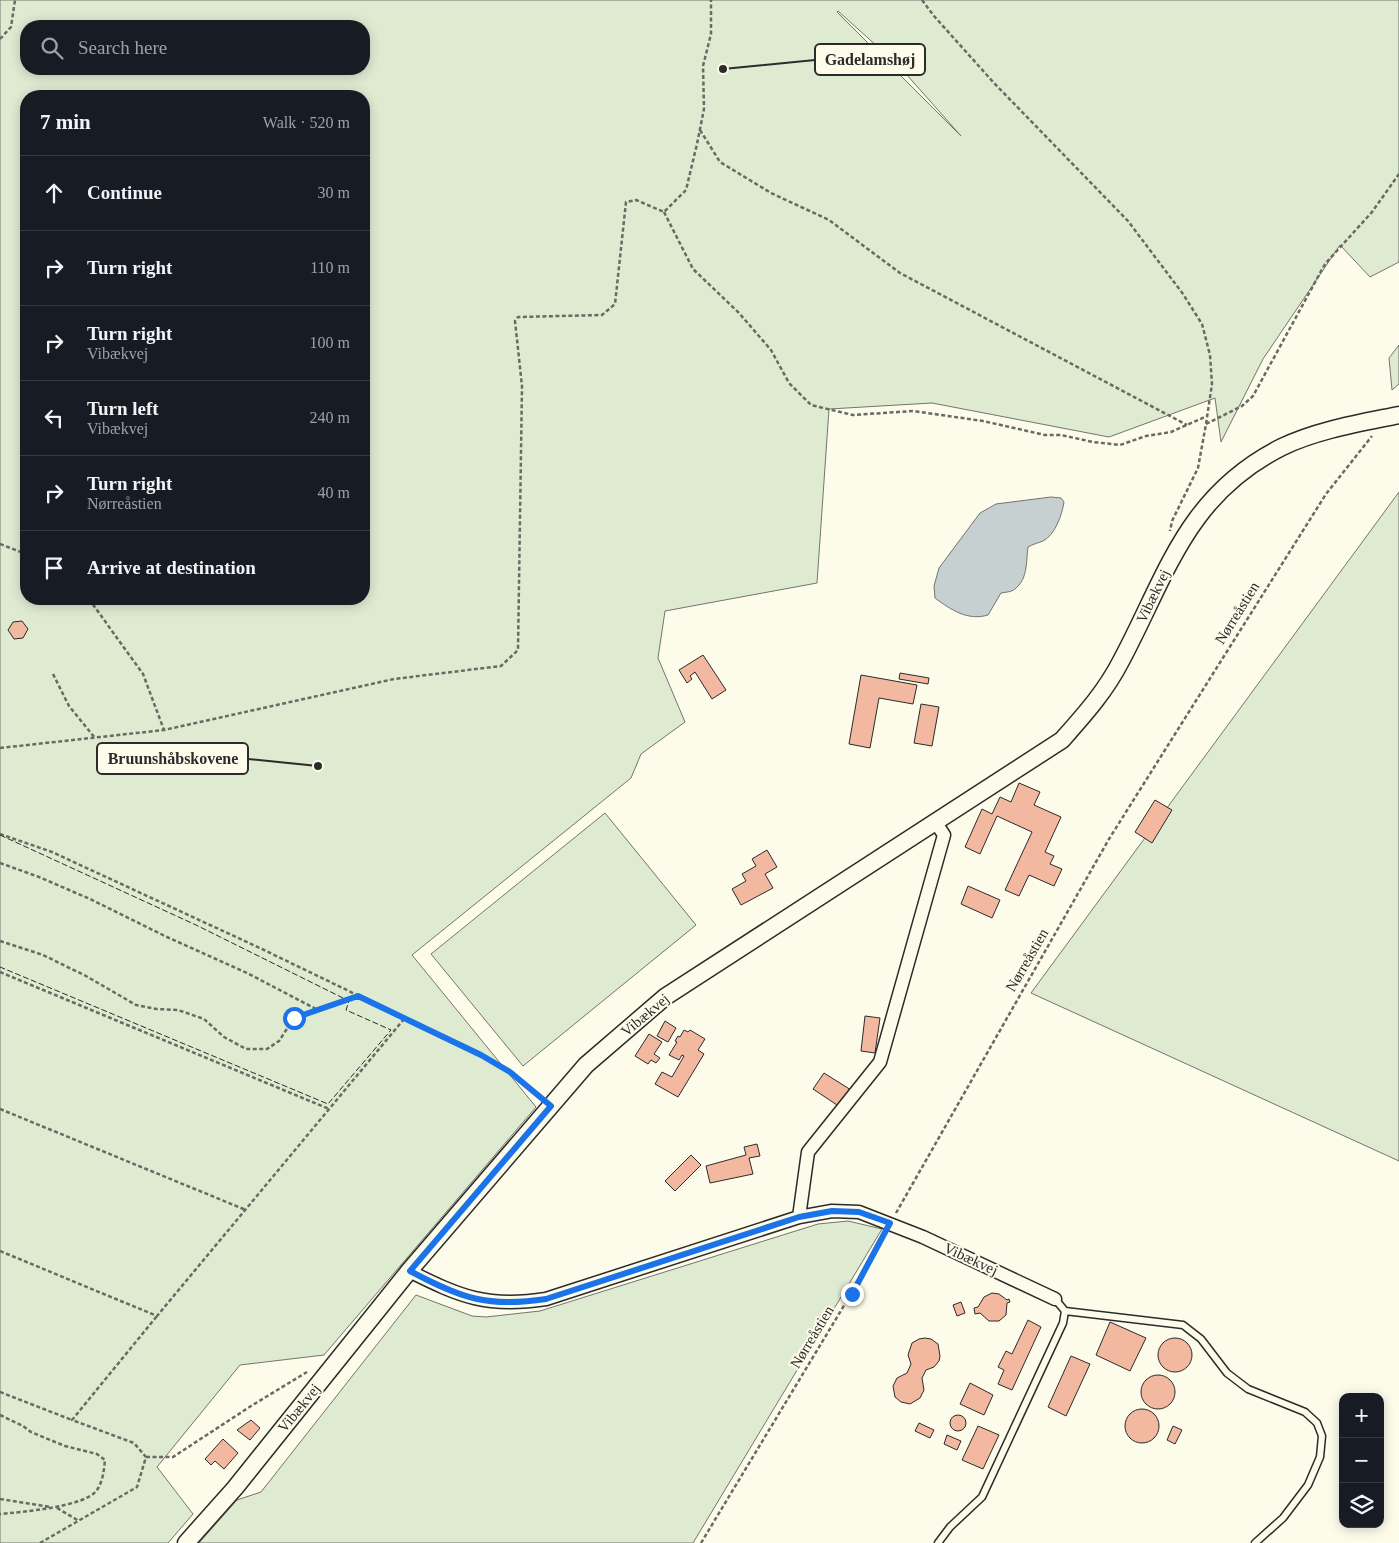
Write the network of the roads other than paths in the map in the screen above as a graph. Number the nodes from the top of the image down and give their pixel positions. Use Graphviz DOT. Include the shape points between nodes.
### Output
graph roads {
  1 [pos="1393,416"];
  2 [pos="936,823"];
  3 [pos="799,1217"];
  4 [pos="410,1271"];
  5 [pos="1055,1299"];
  6 [pos="1065,1311"];
  7 [pos="186,1543"];
  8 [pos="938,1543"];
  9 [pos="1255,1543"];
  1 -- 2 [label="street, Vibækvej" via="1320,433 1283,447 1248,467 1218,492 1192,523 1098,700 1062,740"];
  2 -- 3 [label="street" via="944,835 880,1062 808,1152"];
  2 -- 4 [label="street, Vibækvej" via="665,997 586,1065"];
  3 -- 4 [label="street, Vibækvej" via="546,1299 520,1303 469,1298"];
  3 -- 5 [label="street, Vibækvej" via="832,1211 859,1212 923,1237"];
  4 -- 7 [label="street, Vibækvej" via="235,1488"];
  5 -- 6 [label="lane"];
  6 -- 8 [label="lane" via="1063,1323 982,1497"];
  6 -- 9 [label="lane" via="1183,1325 1201,1339 1227,1373 1248,1389 1305,1412 1317,1423 1322,1436 1320,1457 1308,1485 1283,1518"];
}
